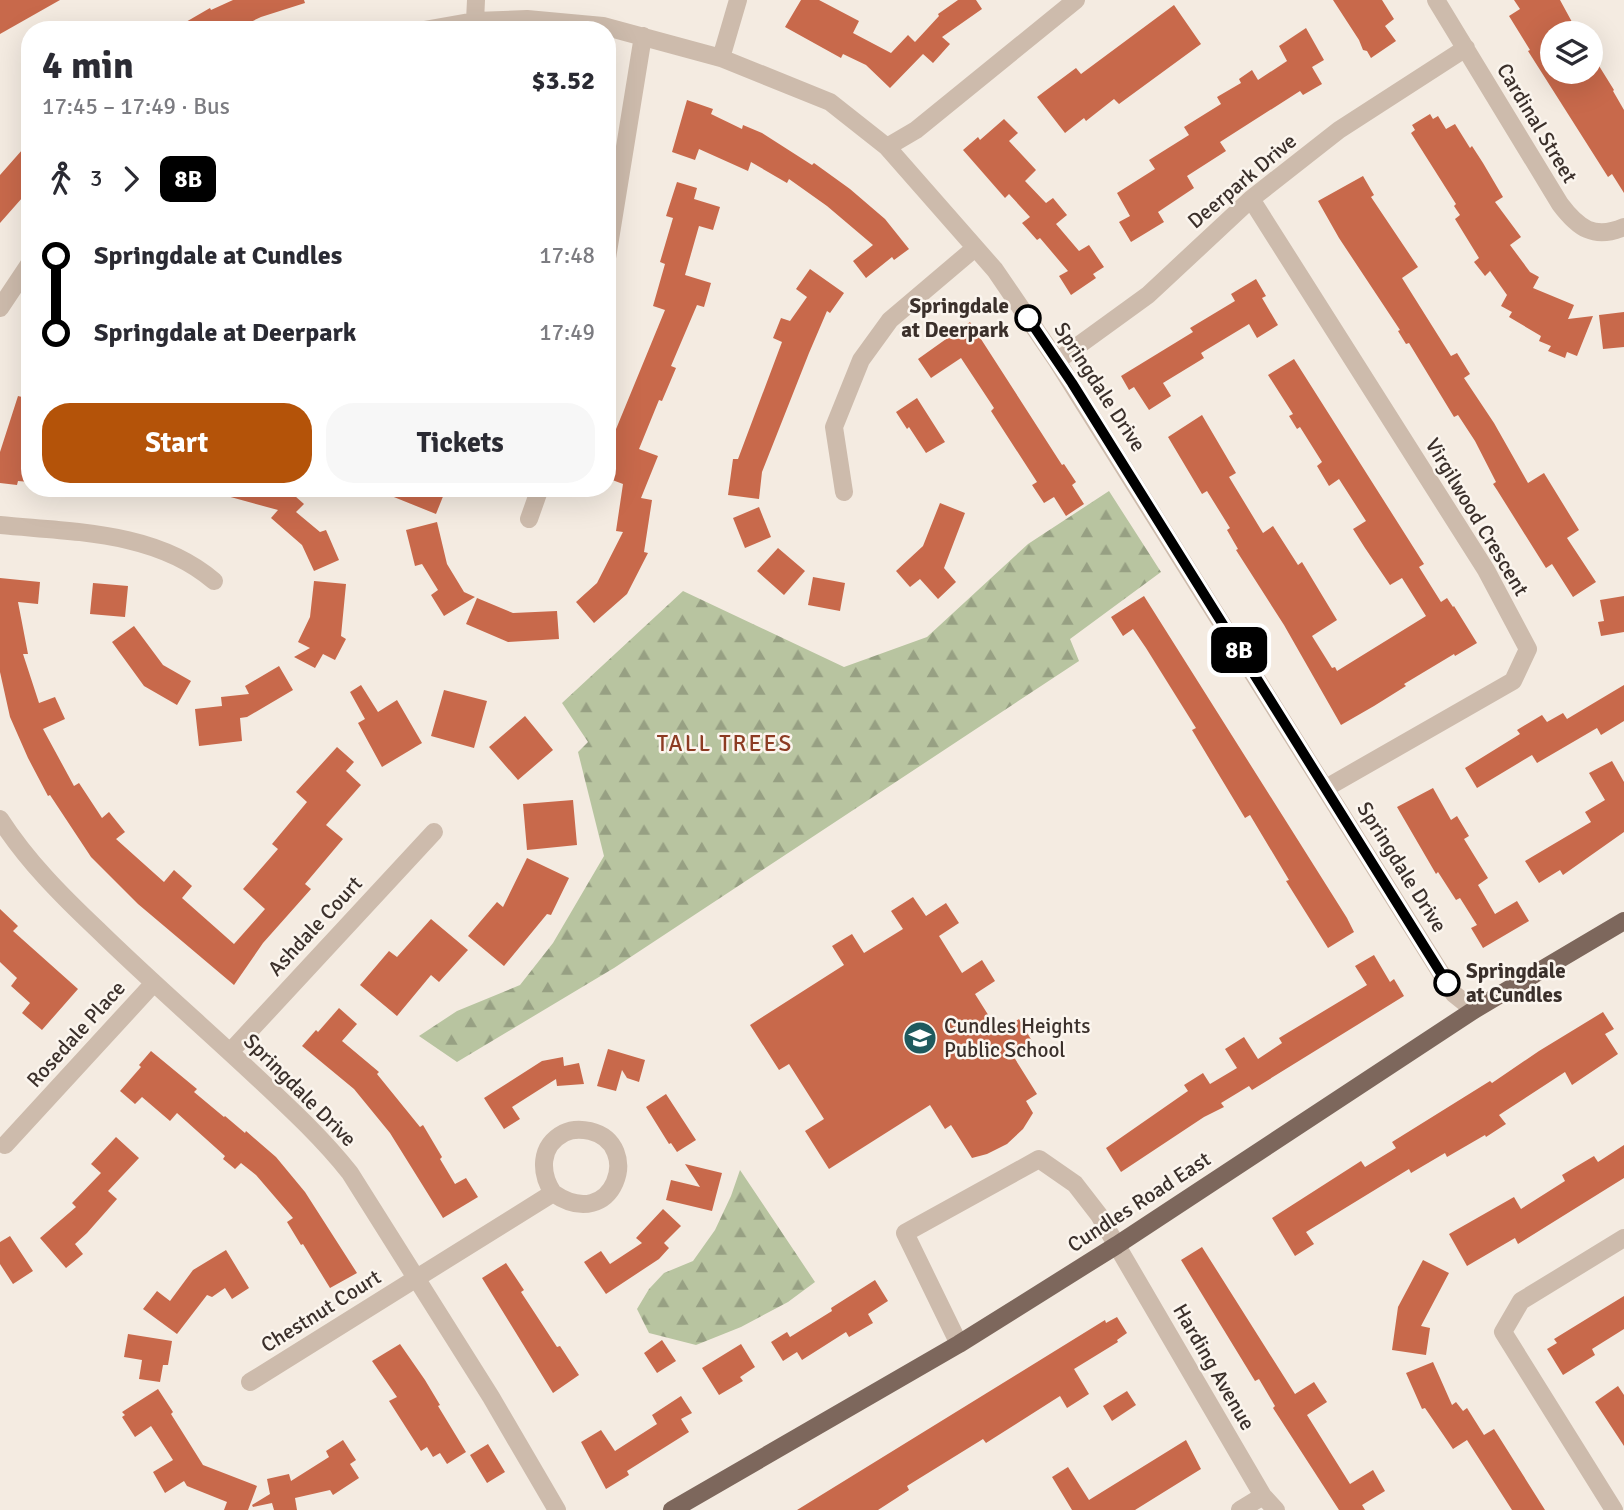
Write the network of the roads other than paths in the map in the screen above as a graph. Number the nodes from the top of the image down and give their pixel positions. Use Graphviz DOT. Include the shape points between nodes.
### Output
graph roads {
  1 [pos="476,0"];
  2 [pos="738,0"];
  3 [pos="1076,0"];
  4 [pos="1436,0"];
  5 [pos="475,21"];
  6 [pos="566,21"];
  7 [pos="616,29"];
  8 [pos="643,36"];
  9 [pos="1466,48"];
  10 [pos="721,58"];
  11 [pos="887,146"];
  12 [pos="1251,199"];
  13 [pos="616,202"];
  14 [pos="1624,227"];
  15 [pos="975,247"];
  16 [pos="21,277"];
  17 [pos="0,309"];
  18 [pos="1058,361"];
  19 [pos="844,492"];
  20 [pos="537,497"];
  21 [pos="529,519"];
  22 [pos="0,525"];
  23 [pos="214,581"];
  24 [pos="1326,788"];
  25 [pos="0,819"];
  26 [pos="434,832"];
  27 [pos="1624,920"];
  28 [pos="153,984"];
  29 [pos="1474,1010"];
  30 [pos="230,1052"];
  31 [pos="5,1145"];
  32 [pos="553,1193"];
  33 [pos="1624,1238"];
  34 [pos="1117,1245"];
  35 [pos="415,1278"];
  36 [pos="958,1344"];
  37 [pos="250,1382"];
  38 [pos="1262,1496"];
  39 [pos="557,1510"];
  40 [pos="672,1510"];
  41 [pos="1240,1510"];
  42 [pos="1276,1510"];
  43 [pos="1614,1510"];
  1 -- 5 [label="street"];
  2 -- 10 [label="street"];
  3 -- 11 [label="street" via="916,130"];
  4 -- 9 [label="street, Cardinal Street"];
  5 -- 6 [label="street, Springdale Drive"];
  7 -- 8 [label="street, Springdale Drive"];
  8 -- 10 [label="street, Springdale Drive"];
  8 -- 13 [label="street"];
  9 -- 12 [label="street, Deerpark Drive" via="1339,130"];
  9 -- 14 [label="street, Cardinal Street" via="1572,220 1602,233"];
  10 -- 11 [label="street, Springdale Drive" via="830,102"];
  11 -- 15 [label="street, Springdale Drive"];
  12 -- 18 [label="street, Deerpark Drive" via="1148,295"];
  12 -- 24 [label="street, Virgilwood Crescent" via="1486,570 1528,649 1513,681"];
  15 -- 18 [label="street, Springdale Drive"];
  15 -- 19 [label="street" via="890,320 860,360 834,427"];
  16 -- 17 [label="street"];
  18 -- 24 [label="street, Springdale Drive"];
  20 -- 21 [label="street"];
  22 -- 23 [label="street" via="150,545 200,569"];
  24 -- 29 [label="street, Springdale Drive" via="1454,994"];
  25 -- 28 [label="street, Springdale Drive" via="61,895"];
  26 -- 30 [label="street, Ashdale Court"];
  27 -- 29 [label="main road, Cundles Road East"];
  28 -- 30 [label="street, Springdale Drive"];
  28 -- 31 [label="street, Rosedale Place"];
  29 -- 34 [label="main road, Cundles Road East"];
  30 -- 35 [label="street, Springdale Drive" via="335,1154"];
  32 -- 32 [label="street" via="582,1205 607,1195 619,1170 611,1143 584,1129 562,1134 551,1143 543,1171"];
  32 -- 35 [label="street, Chestnut Court"];
  33 -- 43 [label="street" via="1521,1301 1503,1332"];
  34 -- 36 [label="main road, Cundles Road East"];
  34 -- 36 [label="street, Harding Avenue" via="1076,1184 1039,1159 905,1233"];
  34 -- 38 [label="street, Harding Avenue"];
  35 -- 37 [label="street, Chestnut Court"];
  35 -- 39 [label="street, Springdale Drive"];
  36 -- 40 [label="main road, Cundles Road East"];
  38 -- 41 [label="street"];
  38 -- 42 [label="street, Harding Avenue"];
}
